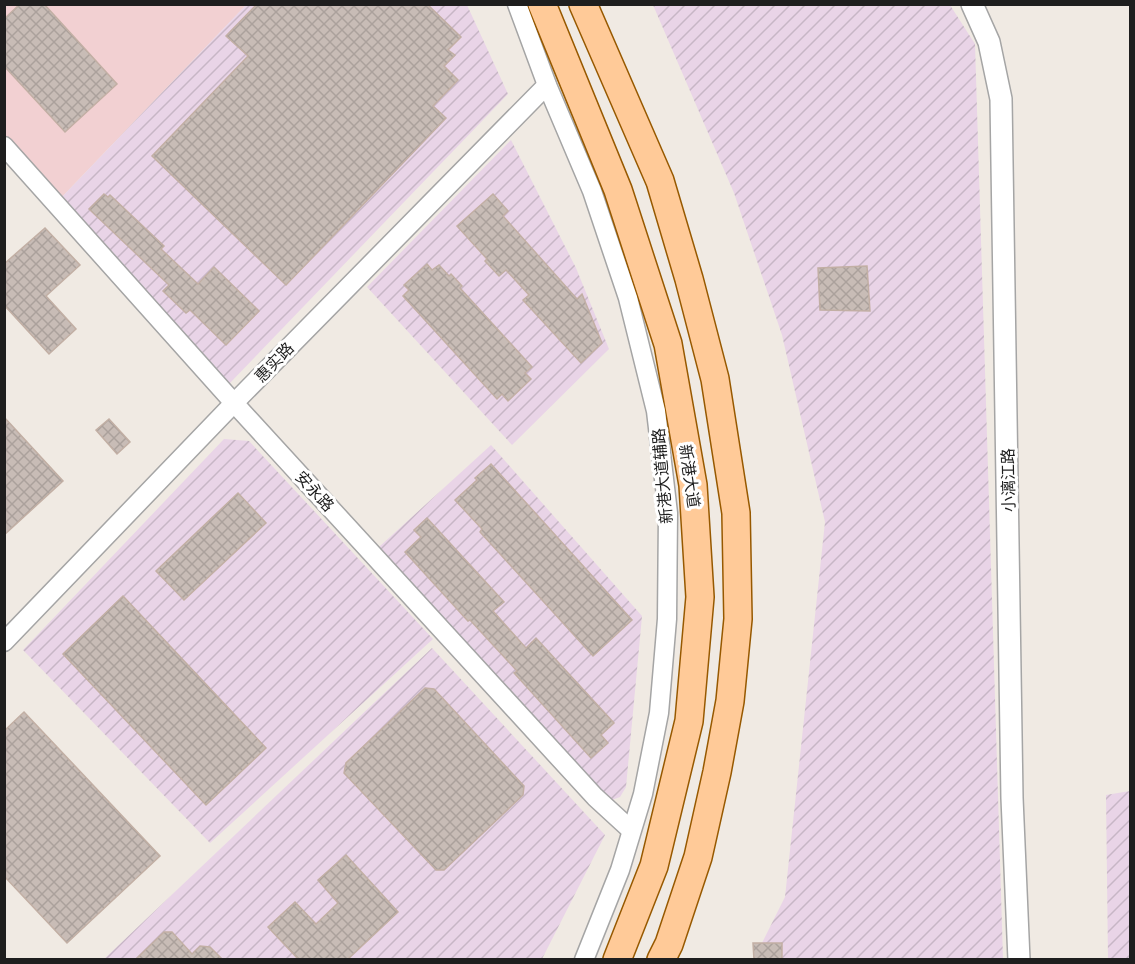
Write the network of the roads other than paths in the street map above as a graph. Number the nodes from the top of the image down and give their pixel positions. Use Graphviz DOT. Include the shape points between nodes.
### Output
graph roads {
  1 [pos="517,4"];
  2 [pos="542,4"];
  3 [pos="583,4"];
  4 [pos="972,4"];
  5 [pos="547,84"];
  6 [pos="4,146"];
  7 [pos="234,403"];
  8 [pos="4,642"];
  9 [pos="631,830"];
  10 [pos="584,960"];
  11 [pos="617,960"];
  12 [pos="661,960"];
  13 [pos="1019,960"];
  1 -- 5 [label="street, 新港大道辅路"];
  2 -- 11 [label="main road, 新港大道" via="618,190 668,344 693,485 700,597 689,721 654,866"];
  3 -- 12 [label="main road" via="660,181 715,379 736,513 738,619 730,701 698,857"];
  4 -- 13 [label="street, 小漓江路" via="989,42 1001,99 1012,786"];
  5 -- 7 [label="street, 惠实路"];
  5 -- 9 [label="street, 新港大道辅路" via="592,190 628,298 656,411 668,513 667,619 659,712 643,794"];
  6 -- 7 [label="street, 安永路"];
  7 -- 8 [label="street, 惠实路"];
  7 -- 9 [label="street, 安永路" via="595,797"];
  9 -- 10 [label="street, 新港大道辅路" via="620,870"];
}
